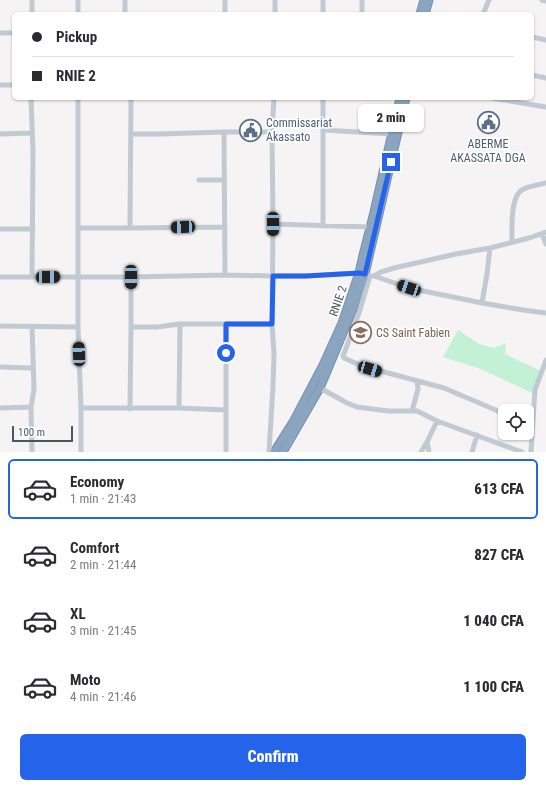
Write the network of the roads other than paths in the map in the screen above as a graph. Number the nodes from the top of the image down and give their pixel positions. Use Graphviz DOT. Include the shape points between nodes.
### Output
graph roads {
  1 [pos="32,0"];
  2 [pos="78,0"];
  3 [pos="125,0"];
  4 [pos="225,0"];
  5 [pos="275,0"];
  6 [pos="323,0"];
  7 [pos="362,0"];
  8 [pos="424,0"];
  9 [pos="429,0"];
  10 [pos="488,0"];
  11 [pos="542,0"];
  12 [pos="546,1"];
  13 [pos="32,12"];
  14 [pos="78,12"];
  15 [pos="124,12"];
  16 [pos="225,12"];
  17 [pos="275,12"];
  18 [pos="323,12"];
  19 [pos="362,12"];
  20 [pos="421,12"];
  21 [pos="426,12"];
  22 [pos="484,12"];
  23 [pos="0,33"];
  24 [pos="12,33"];
  25 [pos="534,37"];
  26 [pos="546,40"];
  27 [pos="534,75"];
  28 [pos="546,78"];
  29 [pos="0,85"];
  30 [pos="12,85"];
  31 [pos="31,100"];
  32 [pos="78,100"];
  33 [pos="131,100"];
  34 [pos="274,100"];
  35 [pos="323,100"];
  36 [pos="400,100"];
  37 [pos="406,100"];
  38 [pos="504,100"];
  39 [pos="546,107"];
  40 [pos="323,130"];
  41 [pos="224,132"];
  42 [pos="272,132"];
  43 [pos="32,133"];
  44 [pos="0,134"];
  45 [pos="131,134"];
  46 [pos="392,134"];
  47 [pos="200,180"];
  48 [pos="224,180"];
  49 [pos="546,183"];
  50 [pos="273,224"];
  51 [pos="323,226"];
  52 [pos="225,227"];
  53 [pos="370,227"];
  54 [pos="78,228"];
  55 [pos="130,228"];
  56 [pos="0,229"];
  57 [pos="32,229"];
  58 [pos="544,233"];
  59 [pos="512,242"];
  60 [pos="546,244"];
  61 [pos="490,248"];
  62 [pos="225,275"];
  63 [pos="367,275"];
  64 [pos="273,276"];
  65 [pos="0,277"];
  66 [pos="32,277"];
  67 [pos="78,277"];
  68 [pos="131,277"];
  69 [pos="482,303"];
  70 [pos="546,313"];
  71 [pos="180,324"];
  72 [pos="226,324"];
  73 [pos="272,324"];
  74 [pos="0,326"];
  75 [pos="32,326"];
  76 [pos="78,327"];
  77 [pos="131,327"];
  78 [pos="546,360"];
  79 [pos="0,367"];
  80 [pos="33,368"];
  81 [pos="417,381"];
  82 [pos="320,388"];
  83 [pos="534,404"];
  84 [pos="31,407"];
  85 [pos="0,408"];
  86 [pos="81,408"];
  87 [pos="130,408"];
  88 [pos="179,408"];
  89 [pos="226,410"];
  90 [pos="412,411"];
  91 [pos="498,411"];
  92 [pos="438,421"];
  93 [pos="477,435"];
  94 [pos="532,440"];
  95 [pos="427,442"];
  96 [pos="32,452"];
  97 [pos="81,452"];
  98 [pos="226,452"];
  99 [pos="269,452"];
  100 [pos="274,452"];
  101 [pos="283,452"];
  102 [pos="420,452"];
  103 [pos="429,452"];
  104 [pos="472,452"];
  105 [pos="522,452"];
  106 [pos="531,452"];
  1 -- 13 [label="street"];
  2 -- 14 [label="street"];
  3 -- 15 [label="street"];
  4 -- 16 [label="street"];
  5 -- 17 [label="street"];
  6 -- 18 [label="street"];
  7 -- 19 [label="street"];
  8 -- 20 [label="highway"];
  9 -- 21 [label="highway"];
  10 -- 22 [label="street"];
  11 -- 12 [label="street"];
  23 -- 24 [label="street"];
  25 -- 26 [label="street"];
  27 -- 28 [label="street"];
  29 -- 30 [label="street"];
  31 -- 43 [label="street"];
  32 -- 54 [label="street"];
  33 -- 45 [label="street"];
  34 -- 42 [label="street"];
  35 -- 40 [label="street"];
  36 -- 46 [label="highway, RNIE 2 / RNIE 2"];
  37 -- 63 [label="highway, RNIE 2 / RNIE 2"];
  38 -- 39 [label="street"];
  40 -- 46 [label="street"];
  40 -- 51 [label="street"];
  41 -- 42 [label="street"];
  41 -- 45 [label="street"];
  41 -- 48 [label="street"];
  42 -- 50 [label="street"];
  43 -- 44 [label="street"];
  43 -- 57 [label="street"];
  45 -- 55 [label="street"];
  46 -- 53 [label="highway, RNIE 2 / RNIE 2"];
  47 -- 48 [label="street"];
  48 -- 52 [label="street"];
  49 -- 59 [label="street" via="522,190 518,194 513,207"];
  50 -- 51 [label="street"];
  50 -- 64 [label="street"];
  51 -- 53 [label="street"];
  52 -- 55 [label="street"];
  52 -- 62 [label="street"];
  53 -- 63 [label="highway, RNIE 2 / RNIE 2" via="363,255"];
  54 -- 55 [label="street"];
  54 -- 67 [label="street"];
  56 -- 57 [label="street"];
  57 -- 66 [label="street"];
  58 -- 59 [label="street"];
  58 -- 60 [label="street"];
  59 -- 61 [label="street"];
  61 -- 63 [label="street"];
  61 -- 69 [label="street"];
  62 -- 64 [label="street"];
  62 -- 68 [label="street"];
  63 -- 64 [label="street"];
  63 -- 69 [label="street" via="409,288"];
  63 -- 81 [label="street" via="359,313 343,356 362,366"];
  63 -- 82 [label="highway, RNIE 2 / RNIE 2"];
  63 -- 100 [label="highway, RNIE 2 / RNIE 2" via="323,365"];
  64 -- 73 [label="street"];
  65 -- 66 [label="street"];
  66 -- 67 [label="street"];
  67 -- 68 [label="street"];
  67 -- 76 [label="street"];
  68 -- 77 [label="street"];
  69 -- 70 [label="street"];
  71 -- 72 [label="street"];
  71 -- 77 [label="street"];
  71 -- 88 [label="street"];
  72 -- 73 [label="street"];
  72 -- 89 [label="street"];
  73 -- 99 [label="street" via="274,353"];
  74 -- 75 [label="street"];
  75 -- 76 [label="street"];
  75 -- 80 [label="street"];
  76 -- 86 [label="street"];
  77 -- 87 [label="street"];
  78 -- 83 [label="street"];
  79 -- 80 [label="street"];
  80 -- 84 [label="street" via="34,389"];
  81 -- 90 [label="street" via="418,389"];
  81 -- 91 [label="street" via="451,390"];
  82 -- 90 [label="street" via="357,407"];
  82 -- 101 [label="highway, RNIE 2 / RNIE 2"];
  84 -- 85 [label="street"];
  84 -- 96 [label="street"];
  86 -- 87 [label="street"];
  86 -- 97 [label="street"];
  87 -- 88 [label="street"];
  88 -- 89 [label="street"];
  89 -- 98 [label="street"];
  90 -- 92 [label="street"];
  92 -- 93 [label="street"];
  92 -- 95 [label="street"];
  93 -- 104 [label="street"];
  93 -- 105 [label="street"];
  94 -- 106 [label="street"];
  95 -- 102 [label="street"];
  95 -- 103 [label="street"];
}
